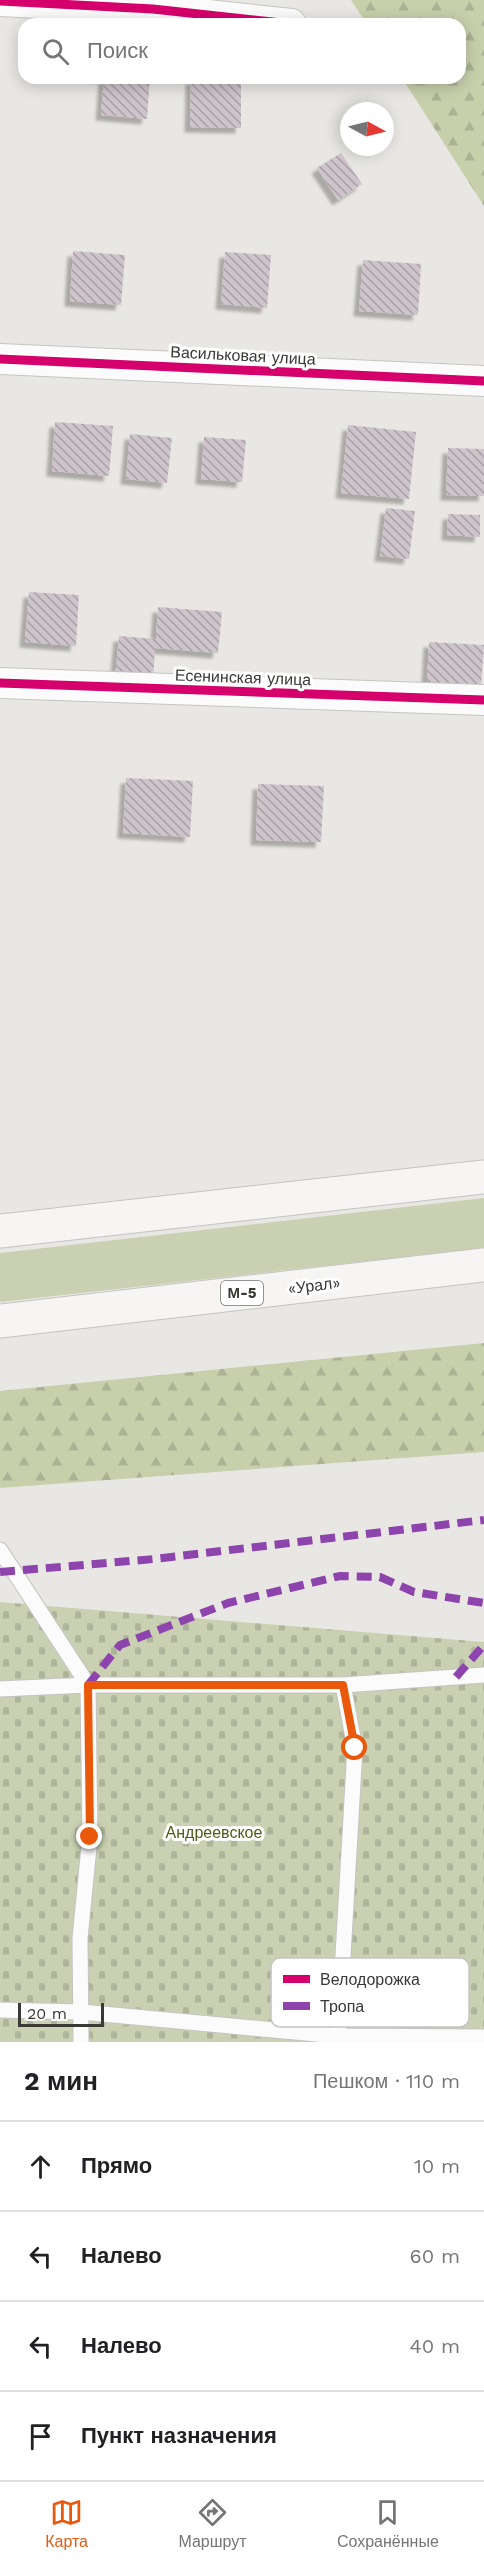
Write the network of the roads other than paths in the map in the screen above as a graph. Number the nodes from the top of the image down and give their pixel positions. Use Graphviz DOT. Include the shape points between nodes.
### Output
graph roads {
  1 [pos="0,2"];
  2 [pos="236,18"];
  3 [pos="0,359"];
  4 [pos="484,381"];
  5 [pos="0,682"];
  6 [pos="484,700"];
  7 [pos="484,1177"];
  8 [pos="0,1231"];
  9 [pos="484,1265"];
  10 [pos="0,1321"];
  11 [pos="0,1550"];
  12 [pos="484,1675"];
  13 [pos="88,1685"];
  14 [pos="343,1685"];
  15 [pos="0,1689"];
  16 [pos="343,1958"];
  17 [pos="0,2010"];
  18 [pos="81,2012"];
  19 [pos="484,2037"];
  20 [pos="338,2039"];
  21 [pos="81,2042"];
  1 -- 2 [label="street" via="153,9"];
  3 -- 4 [label="street, Васильковая улица"];
  5 -- 6 [label="street, Есенинская улица"];
  7 -- 8 [label="main road"];
  9 -- 10 [label="main road, «Урал» / М-5"];
  11 -- 13 [label="lane"];
  12 -- 14 [label="lane"];
  13 -- 14 [label="lane"];
  13 -- 15 [label="lane"];
  13 -- 18 [label="lane" via="90,1837 80,1938"];
  14 -- 16 [label="lane" via="355,1748"];
  17 -- 18 [label="lane"];
  18 -- 20 [label="lane"];
  18 -- 21 [label="lane"];
  19 -- 20 [label="lane"];
}
